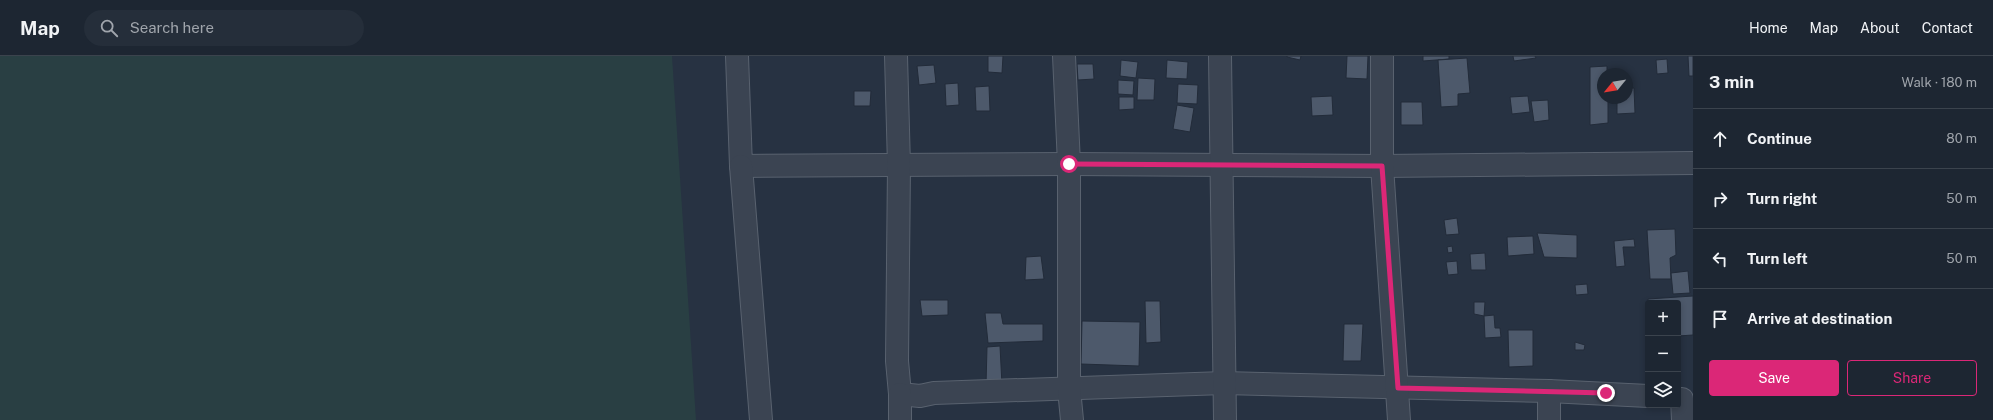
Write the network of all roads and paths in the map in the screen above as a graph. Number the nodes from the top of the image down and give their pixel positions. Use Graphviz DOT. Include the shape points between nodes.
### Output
graph roads {
  1 [pos="737,56"];
  2 [pos="896,56"];
  3 [pos="1064,56"];
  4 [pos="1220,56"];
  5 [pos="1382,56"];
  6 [pos="1069,164"];
  7 [pos="1693,164"];
  8 [pos="1222,165"];
  9 [pos="741,166"];
  10 [pos="899,166"];
  11 [pos="1382,166"];
  12 [pos="1224,383"];
  13 [pos="1398,388"];
  14 [pos="1069,389"];
  15 [pos="1549,391"];
  16 [pos="900,394"];
  17 [pos="1645,396"];
  18 [pos="761,420"];
  19 [pos="900,420"];
  20 [pos="1072,420"];
  21 [pos="1225,420"];
  22 [pos="1399,420"];
  23 [pos="1549,420"];
  1 -- 9 [label="street"];
  2 -- 10 [label="street"];
  3 -- 6 [label="street"];
  4 -- 8 [label="street"];
  5 -- 11 [label="street"];
  6 -- 8 [label="street"];
  6 -- 10 [label="street"];
  6 -- 14 [label="street"];
  7 -- 11 [label="street"];
  8 -- 11 [label="street"];
  8 -- 12 [label="street"];
  9 -- 10 [label="street"];
  9 -- 18 [label="street"];
  10 -- 16 [label="street" via="897,361"];
  11 -- 13 [label="street"];
  12 -- 13 [label="street"];
  12 -- 14 [label="street"];
  12 -- 21 [label="street"];
  13 -- 15 [label="street"];
  13 -- 22 [label="street"];
  14 -- 16 [label="street" via="934,393 920,396"];
  14 -- 20 [label="street"];
  15 -- 17 [label="street"];
  15 -- 23 [label="street"];
  16 -- 19 [label="street"];
}
